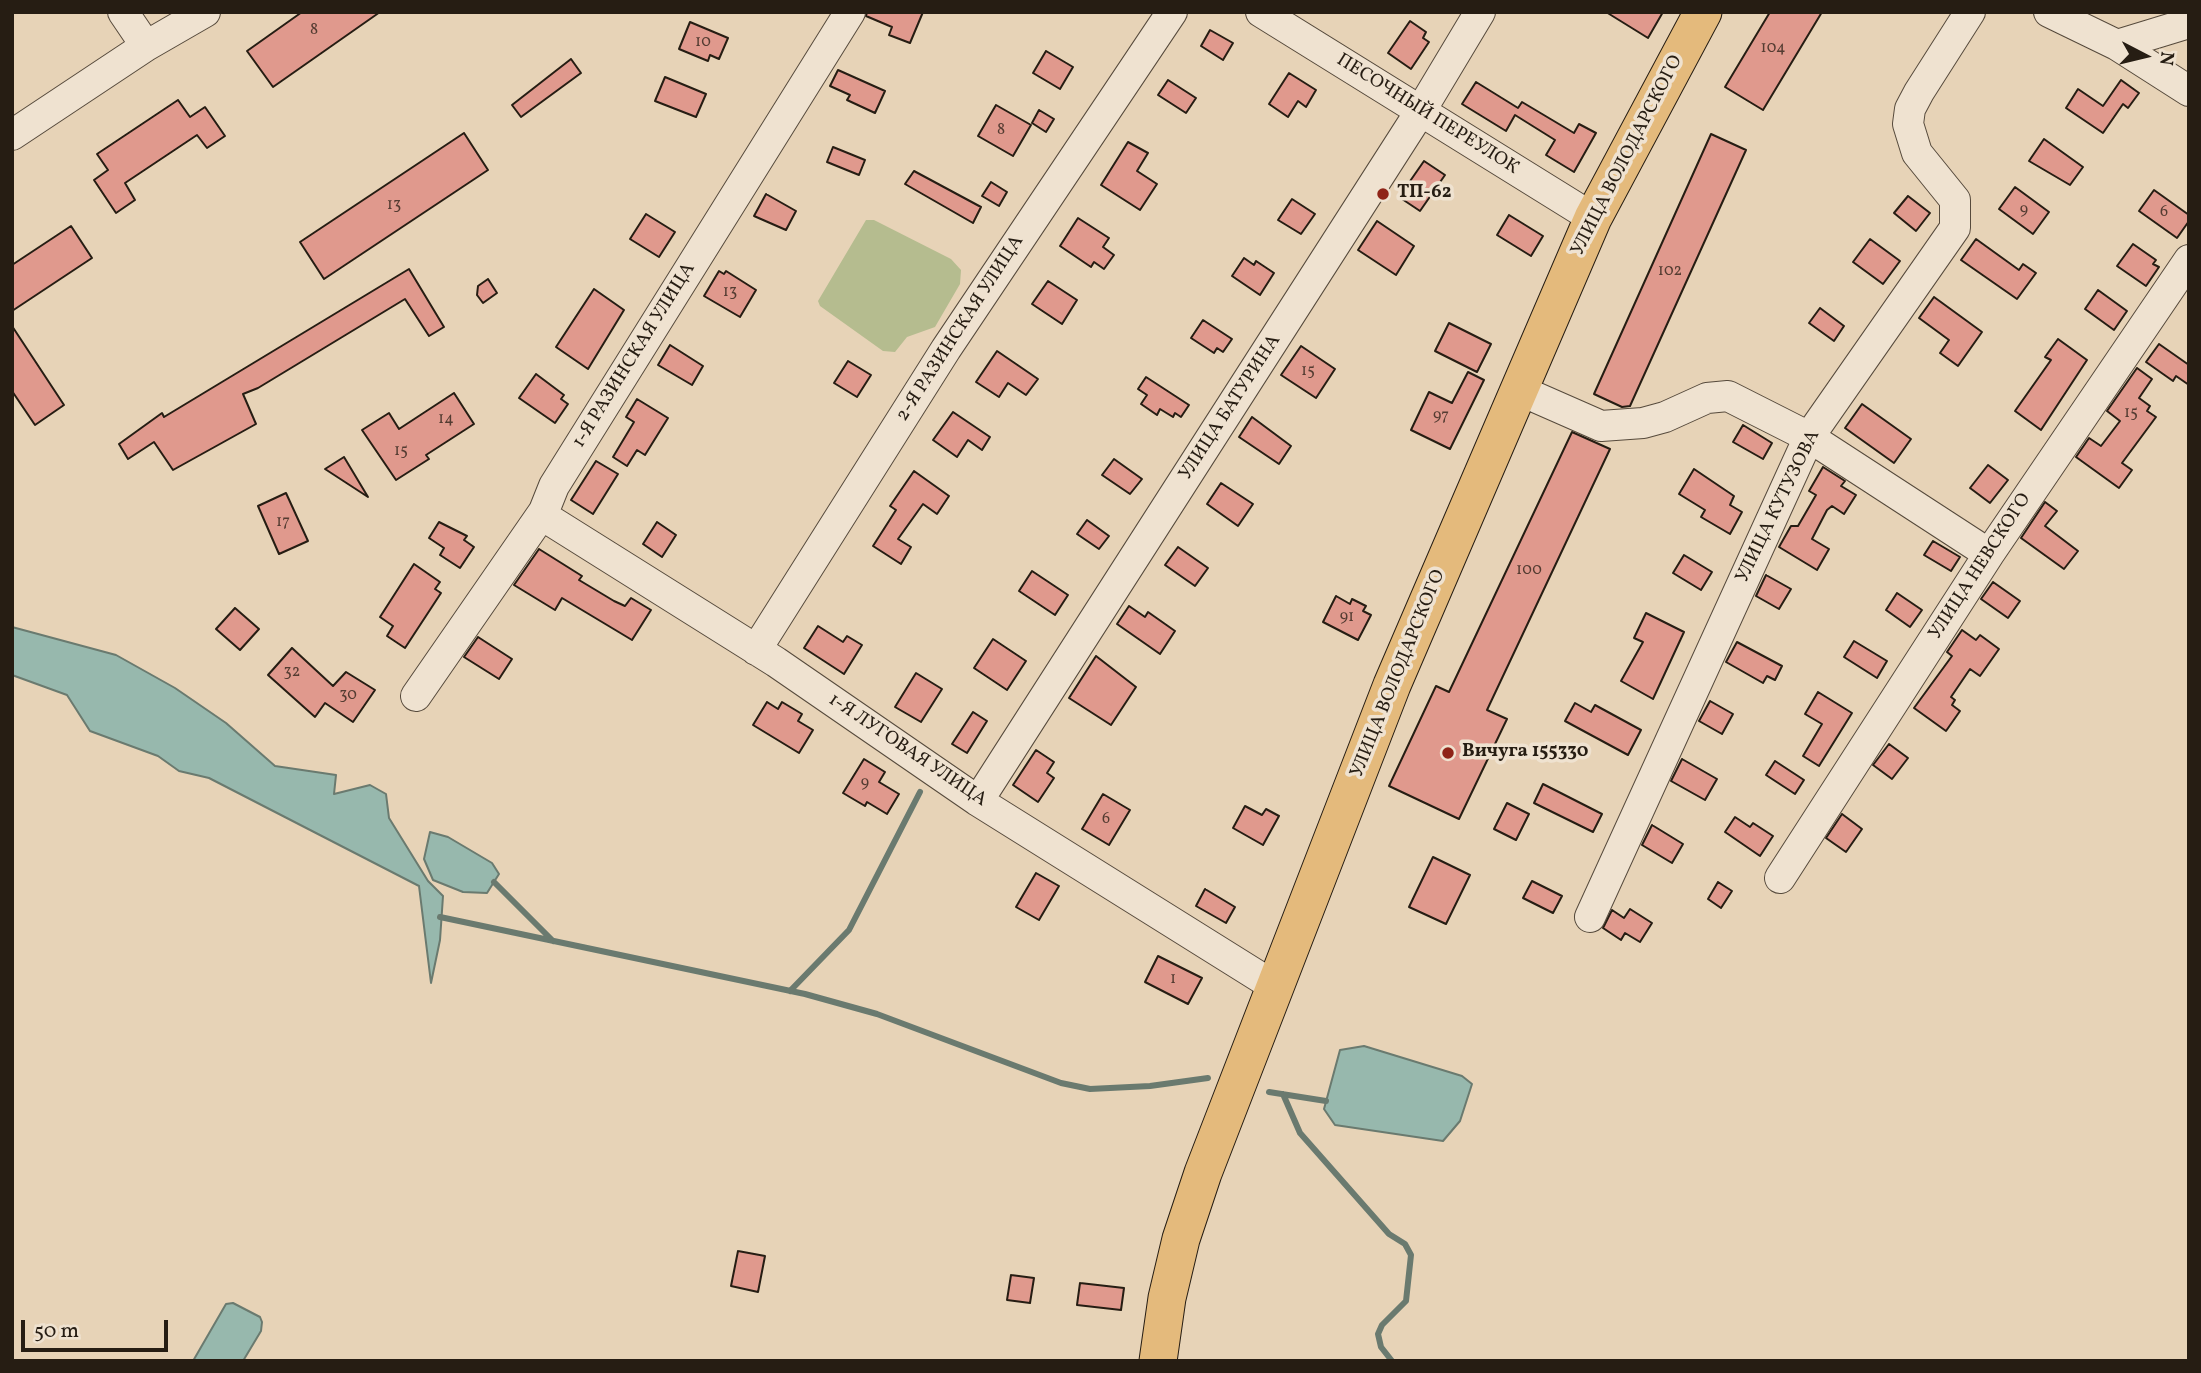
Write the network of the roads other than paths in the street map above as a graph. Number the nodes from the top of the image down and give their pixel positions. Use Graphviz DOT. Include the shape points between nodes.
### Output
graph roads {
  1 [pos="123,12"];
  2 [pos="205,12"];
  3 [pos="850,12"];
  4 [pos="1172,12"];
  5 [pos="1261,12"];
  6 [pos="1480,12"];
  7 [pos="1703,12"];
  8 [pos="1970,12"];
  9 [pos="2049,12"];
  10 [pos="2189,23"];
  11 [pos="2117,45"];
  12 [pos="146,46"];
  13 [pos="2189,91"];
  14 [pos="1420,112"];
  15 [pos="14,130"];
  16 [pos="1593,218"];
  17 [pos="2189,260"];
  18 [pos="1519,390"];
  19 [pos="1810,437"];
  20 [pos="544,511"];
  21 [pos="1989,554"];
  22 [pos="756,650"];
  23 [pos="416,696"];
  24 [pos="978,802"];
  25 [pos="1780,878"];
  26 [pos="1590,918"];
  27 [pos="1274,986"];
  28 [pos="1157,1361"];
  1 -- 12 [label="street"];
  2 -- 12 [label="street"];
  3 -- 20 [label="street, 1-Я РАЗИНСКАЯ УЛИЦА" via="554,486"];
  4 -- 22 [label="street, 2-Я РАЗИНСКАЯ УЛИЦА" via="946,349"];
  5 -- 14 [label="street, ПЕСОЧНЫЙ ПЕРЕУЛОК"];
  6 -- 14 [label="street, УЛИЦА БАТУРИНА"];
  7 -- 16 [label="main road, УЛИЦА ВОЛОДАРСКОГО"];
  8 -- 19 [label="street, УЛИЦА КУТУЗОВА" via="1919,92 1908,124 1917,153 1955,200 1955,228"];
  9 -- 11 [label="street"];
  10 -- 11 [label="street"];
  11 -- 13 [label="street"];
  12 -- 15 [label="street"];
  14 -- 16 [label="street, ПЕСОЧНЫЙ ПЕРЕУЛОК"];
  14 -- 24 [label="street, УЛИЦА БАТУРИНА"];
  16 -- 18 [label="main road, УЛИЦА ВОЛОДАРСКОГО"];
  17 -- 21 [label="street, УЛИЦА НЕВСКОГО"];
  18 -- 19 [label="street" via="1601,426 1643,423 1707,398 1728,397"];
  18 -- 27 [label="main road, УЛИЦА ВОЛОДАРСКОГО" via="1392,685"];
  19 -- 21 [label="street"];
  19 -- 26 [label="street, УЛИЦА КУТУЗОВА"];
  20 -- 22 [label="street, 1-Я ЛУГОВАЯ УЛИЦА" via="548,519"];
  20 -- 23 [label="street, 1-Я РАЗИНСКАЯ УЛИЦА"];
  21 -- 25 [label="street, УЛИЦА НЕВСКОГО"];
  22 -- 24 [label="street, 1-Я ЛУГОВАЯ УЛИЦА"];
  24 -- 27 [label="street, 1-Я ЛУГОВАЯ УЛИЦА"];
  27 -- 28 [label="main road, УЛИЦА ВОЛОДАРСКОГО" via="1181,1239"];
}
